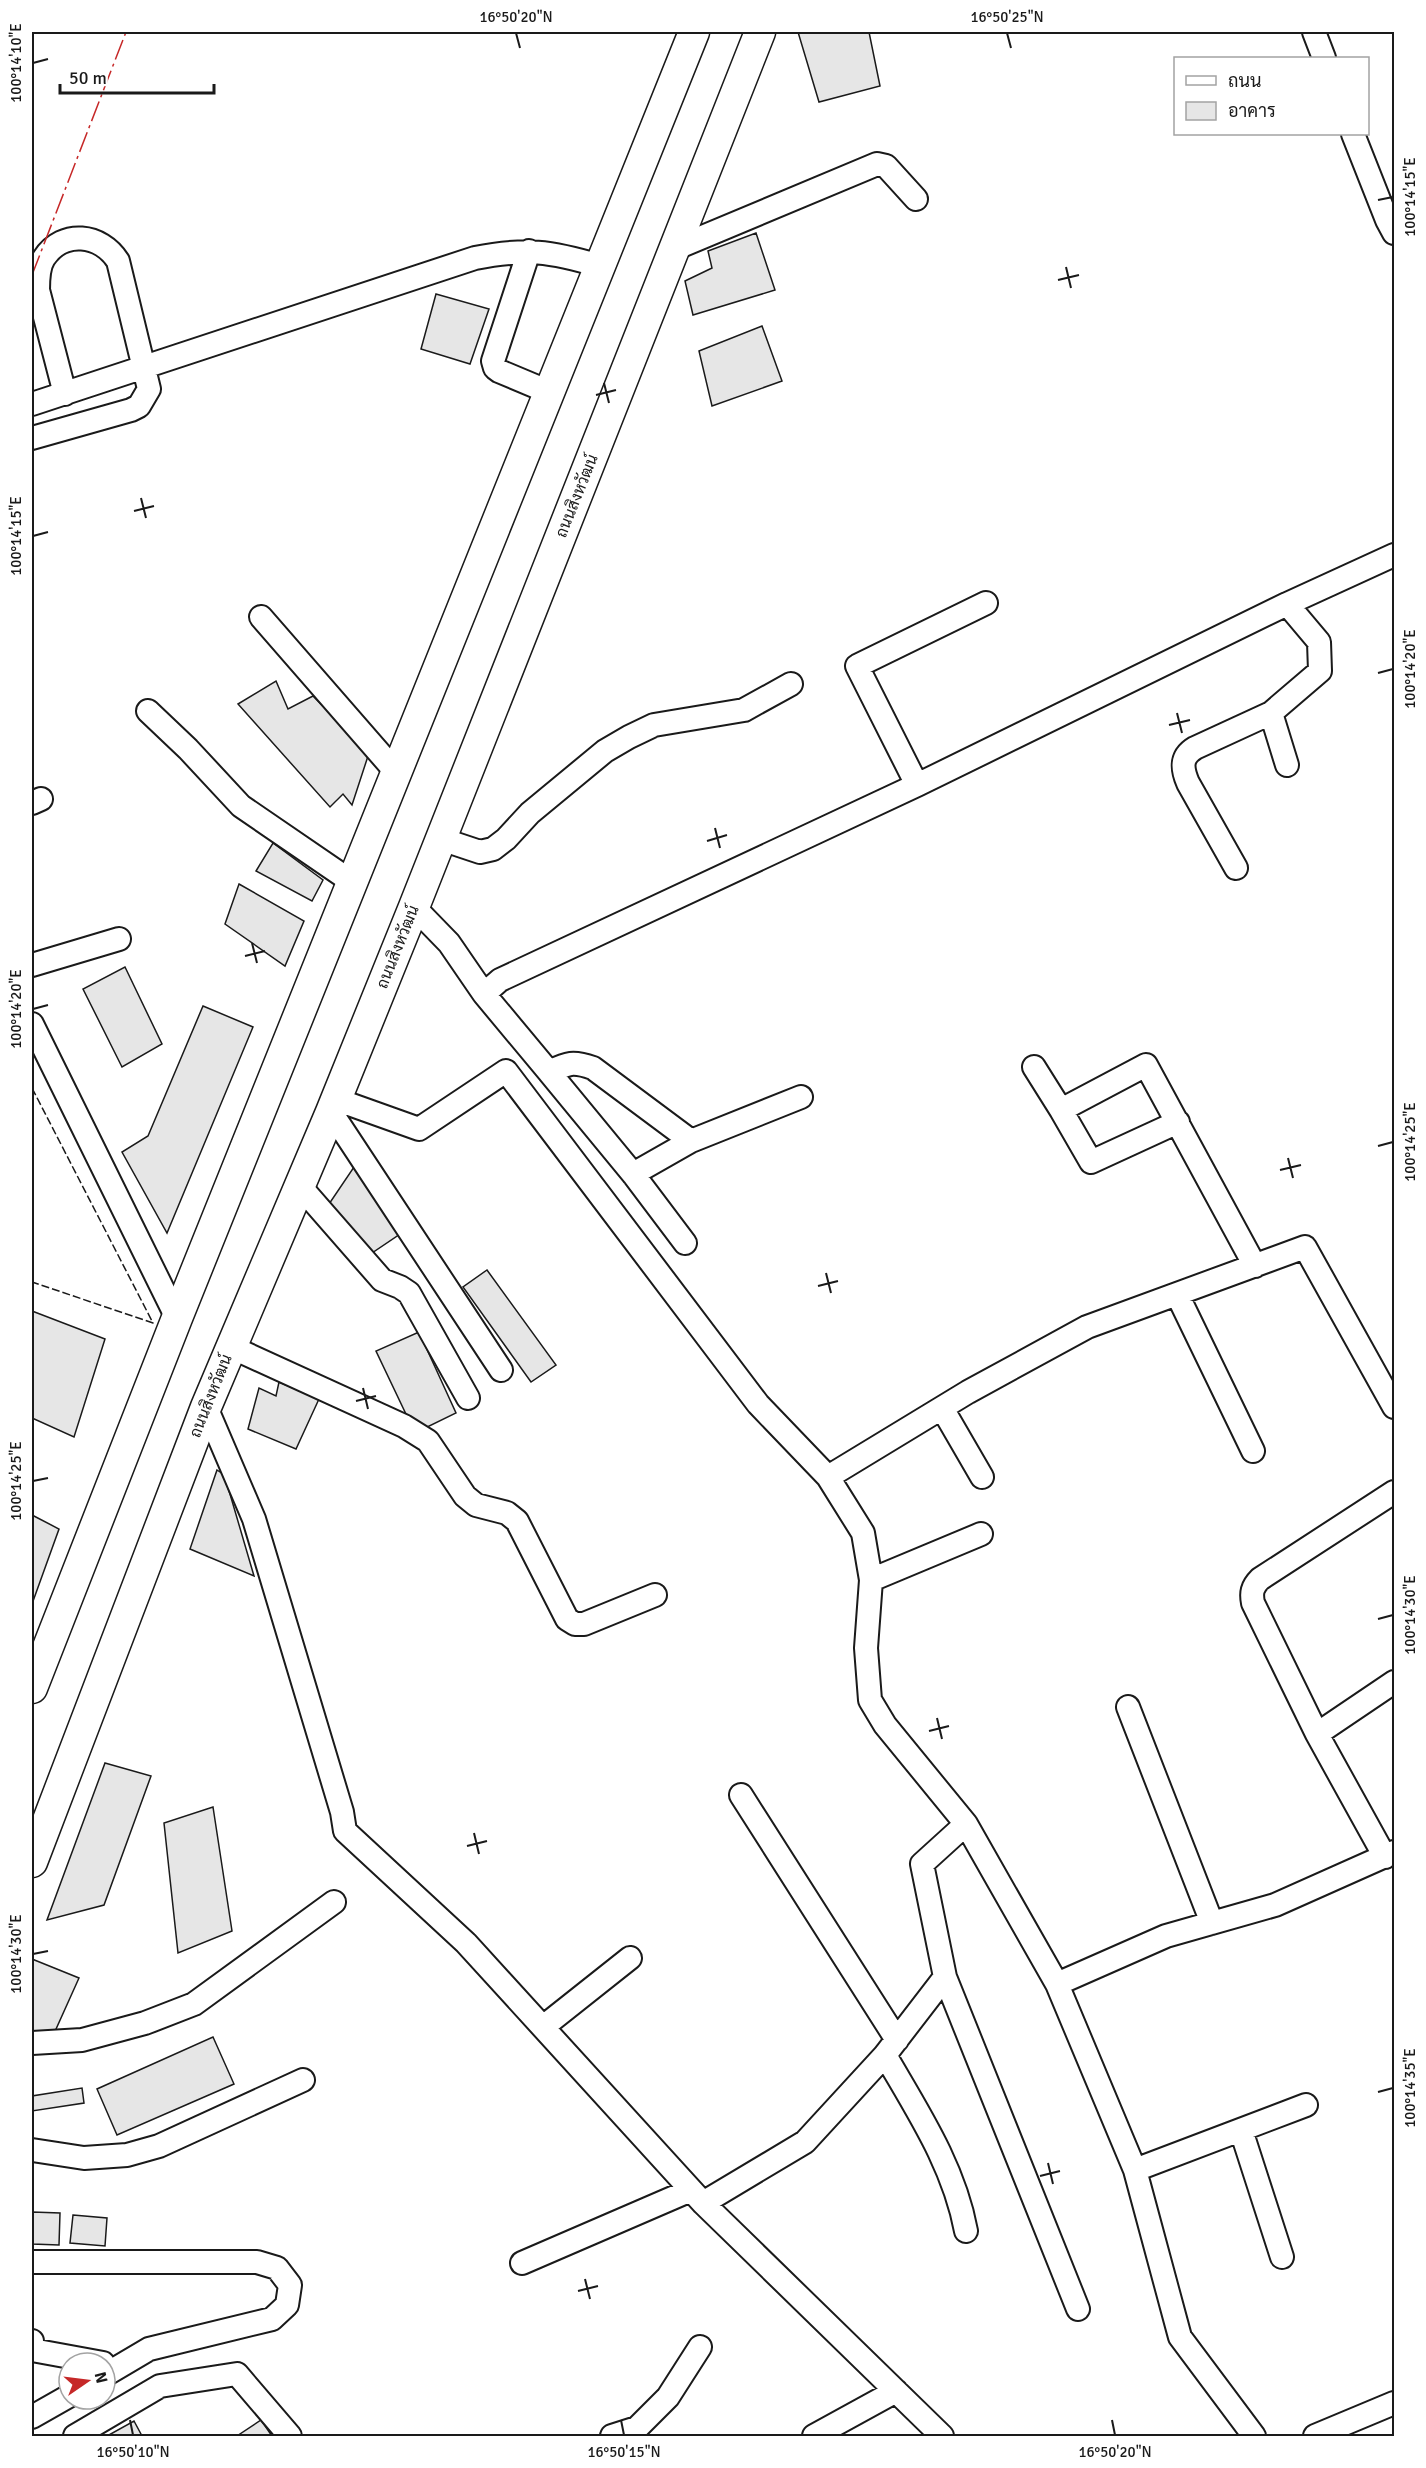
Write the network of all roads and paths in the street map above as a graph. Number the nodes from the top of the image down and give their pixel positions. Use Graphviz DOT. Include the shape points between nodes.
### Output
graph roads {
  1 [pos="694,32"];
  2 [pos="760,32"];
  3 [pos="1314,32"];
  4 [pos="1324,57"];
  5 [pos="1353,135"];
  6 [pos="916,199"];
  7 [pos="1395,233"];
  8 [pos="674,249"];
  9 [pos="530,251"];
  10 [pos="600,266"];
  11 [pos="145,368"];
  12 [pos="549,392"];
  13 [pos="65,394"];
  14 [pos="32,404"];
  15 [pos="32,438"];
  16 [pos="1395,555"];
  17 [pos="986,603"];
  18 [pos="1287,604"];
  19 [pos="261,617"];
  20 [pos="791,684"];
  21 [pos="148,711"];
  22 [pos="1271,713"];
  23 [pos="1287,765"];
  24 [pos="396,772"];
  25 [pos="917,785"];
  26 [pos="441,839"];
  27 [pos="1236,868"];
  28 [pos="352,882"];
  29 [pos="414,907"];
  30 [pos="119,939"];
  31 [pos="32,965"];
  32 [pos="484,994"];
  33 [pos="32,1024"];
  34 [pos="1034,1067"];
  35 [pos="549,1072"];
  36 [pos="801,1097"];
  37 [pos="333,1106"];
  38 [pos="1061,1110"];
  39 [pos="1178,1122"];
  40 [pos="691,1141"];
  41 [pos="633,1174"];
  42 [pos="299,1185"];
  43 [pos="685,1243"];
  44 [pos="1256,1266"];
  45 [pos="1177,1294"];
  46 [pos="177,1318"];
  47 [pos="231,1347"];
  48 [pos="501,1370"];
  49 [pos="468,1398"];
  50 [pos="206,1407"];
  51 [pos="1395,1407"];
  52 [pos="942,1408"];
  53 [pos="1253,1451"];
  54 [pos="828,1477"];
  55 [pos="982,1478"];
  56 [pos="1395,1492"];
  57 [pos="981,1534"];
  58 [pos="871,1580"];
  59 [pos="655,1595"];
  60 [pos="1395,1682"];
  61 [pos="32,1688"];
  62 [pos="1128,1707"];
  63 [pos="1317,1734"];
  64 [pos="741,1795"];
  65 [pos="966,1824"];
  66 [pos="1390,1855"];
  67 [pos="32,1862"];
  68 [pos="333,1902"];
  69 [pos="1212,1923"];
  70 [pos="630,1959"];
  71 [pos="945,1977"];
  72 [pos="1057,1984"];
  73 [pos="543,2027"];
  74 [pos="32,2043"];
  75 [pos="891,2048"];
  76 [pos="303,2080"];
  77 [pos="1306,2105"];
  78 [pos="1241,2130"];
  79 [pos="32,2150"];
  80 [pos="1135,2170"];
  81 [pos="697,2196"];
  82 [pos="966,2231"];
  83 [pos="1282,2257"];
  84 [pos="32,2262"];
  85 [pos="522,2263"];
  86 [pos="1078,2309"];
  87 [pos="32,2341"];
  88 [pos="700,2347"];
  89 [pos="32,2352"];
  90 [pos="57,2357"];
  91 [pos="117,2363"];
  92 [pos="896,2391"];
  93 [pos="57,2403"];
  94 [pos="1395,2403"];
  95 [pos="32,2417"];
  96 [pos="75,2436"];
  97 [pos="290,2436"];
  98 [pos="612,2436"];
  99 [pos="814,2436"];
  100 [pos="942,2436"];
  101 [pos="1254,2436"];
  102 [pos="1315,2436"];
  1 -- 10 [label="main road"];
  2 -- 8 [label="main road, ถนนสิงหวัฒน์"];
  3 -- 4 [label="street"];
  5 -- 7 [label="street"];
  6 -- 8 [label="street" via="886,166 877,164"];
  8 -- 26 [label="main road, ถนนสิงหวัฒน์"];
  9 -- 10 [label="street" via="563,255"];
  9 -- 11 [label="street" via="475,258"];
  9 -- 12 [label="street" via="493,361 500,371"];
  10 -- 12 [label="main road"];
  11 -- 13 [label="street"];
  11 -- 13 [label="street" via="115,255 100,242 87,238 69,240 53,247 44,259 38,279"];
  11 -- 15 [label="street" via="148,389 139,406"];
  12 -- 24 [label="main road"];
  13 -- 14 [label="street"];
  16 -- 18 [label="street"];
  17 -- 25 [label="street" via="857,666"];
  18 -- 22 [label="street" via="1319,642 1320,671"];
  18 -- 25 [label="street"];
  19 -- 24 [label="street"];
  20 -- 26 [label="street" via="744,710 654,725 629,737 605,751 493,849 480,852"];
  21 -- 28 [label="street" via="241,806"];
  22 -- 23 [label="street"];
  22 -- 27 [label="street" via="1189,751 1184,759 1183,772 1188,783"];
  24 -- 28 [label="main road"];
  25 -- 32 [label="street" via="500,980"];
  26 -- 29 [label="main road, ถนนสิงหวัฒน์"];
  28 -- 46 [label="main road"];
  29 -- 32 [label="street" via="449,943"];
  29 -- 37 [label="main road, ถนนสิงหวัฒน์"];
  30 -- 31 [label="street"];
  32 -- 35 [label="street"];
  33 -- 46 [label="street"];
  34 -- 38 [label="street"];
  35 -- 40 [label="street" via="578,1062 593,1068"];
  35 -- 41 [label="street"];
  36 -- 40 [label="street"];
  37 -- 42 [label="main road, ถนนสิงหวัฒน์"];
  37 -- 48 [label="street"];
  37 -- 54 [label="street" via="419,1129 506,1071 758,1404"];
  38 -- 39 [label="street" via="1091,1162"];
  38 -- 39 [label="street" via="1146,1065"];
  39 -- 44 [label="street"];
  40 -- 41 [label="street"];
  41 -- 43 [label="street"];
  42 -- 47 [label="main road, ถนนสิงหวัฒน์"];
  42 -- 49 [label="street" via="382,1280 409,1293"];
  44 -- 45 [label="street"];
  44 -- 51 [label="street" via="1305,1248"];
  45 -- 52 [label="street" via="1087,1327"];
  45 -- 53 [label="street"];
  46 -- 61 [label="main road"];
  47 -- 50 [label="main road, ถนนสิงหวัฒน์"];
  47 -- 59 [label="street" via="390,1418 428,1442 465,1496 476,1505 507,1513 517,1521 567,1619 575,1624 584,1624"];
  50 -- 67 [label="main road, ถนนสิงหวัฒน์"];
  50 -- 73 [label="street" via="254,1519 345,1831 466,1943"];
  52 -- 54 [label="street"];
  52 -- 55 [label="street"];
  54 -- 58 [label="street" via="863,1533"];
  56 -- 63 [label="street" via="1260,1579 1251,1593"];
  57 -- 58 [label="street"];
  58 -- 65 [label="street" via="866,1648 870,1700 885,1725"];
  60 -- 63 [label="street"];
  62 -- 69 [label="street"];
  63 -- 66 [label="street"];
  64 -- 75 [label="street"];
  65 -- 71 [label="street" via="922,1864"];
  65 -- 72 [label="street"];
  66 -- 69 [label="street" via="1275,1905"];
  68 -- 74 [label="street" via="194,2004 145,2023 82,2040"];
  69 -- 72 [label="street" via="1166,1936"];
  70 -- 73 [label="street"];
  71 -- 75 [label="street"];
  71 -- 86 [label="street"];
  72 -- 80 [label="street"];
  73 -- 81 [label="street"];
  75 -- 81 [label="street" via="805,2142"];
  75 -- 82 [label="street" via="940,2148 961,2202"];
  76 -- 79 [label="street" via="159,2146 127,2155 84,2158"];
  77 -- 78 [label="street"];
  78 -- 80 [label="street"];
  78 -- 83 [label="street"];
  80 -- 101 [label="street" via="1180,2337"];
  81 -- 85 [label="street"];
  81 -- 92 [label="street"];
  84 -- 91 [label="street" via="257,2262 277,2268 290,2285 287,2305 272,2319 149,2349"];
  87 -- 89 [label="street"];
  88 -- 98 [label="street" via="668,2397 637,2428"];
  89 -- 90 [label="street"];
  92 -- 99 [label="street"];
  92 -- 100 [label="street"];
  93 -- 95 [label="street"];
  94 -- 102 [label="street"];
  96 -- 97 [label="street" via="160,2386 237,2374"];
}
